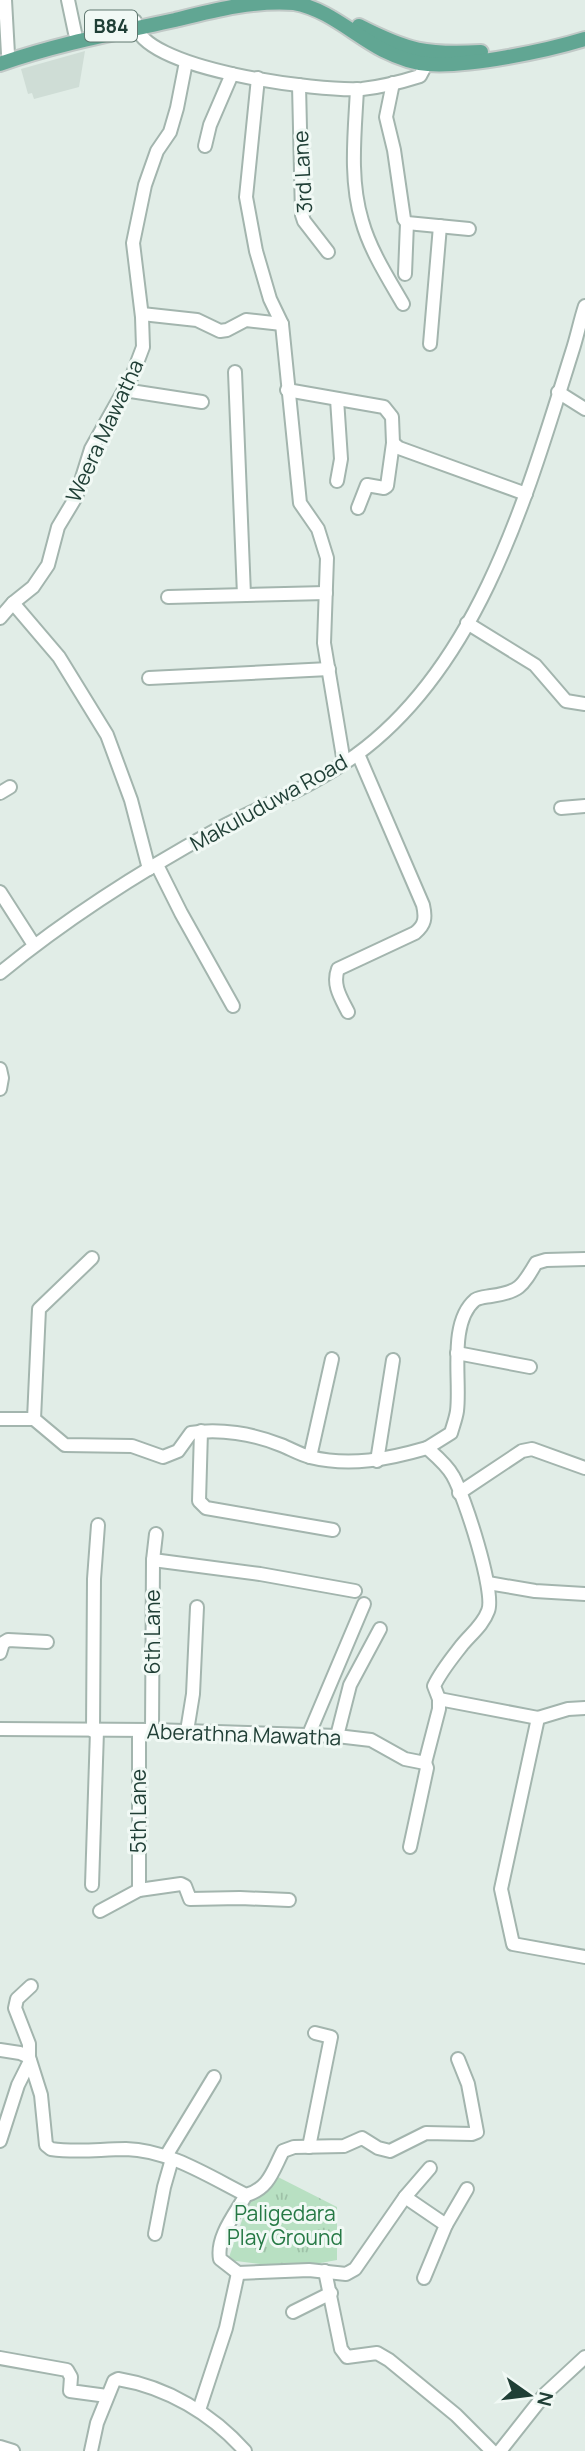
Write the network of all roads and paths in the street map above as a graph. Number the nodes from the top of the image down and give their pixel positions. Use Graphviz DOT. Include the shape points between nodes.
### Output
graph roads {
  1 [pos="5,0"];
  2 [pos="68,0"];
  3 [pos="223,0"];
  4 [pos="312,0"];
  5 [pos="136,24"];
  6 [pos="585,30"];
  7 [pos="75,33"];
  8 [pos="585,39"];
  9 [pos="3,58"];
  10 [pos="429,59"];
  11 [pos="186,62"];
  12 [pos="232,74"];
  13 [pos="258,78"];
  14 [pos="393,83"];
  15 [pos="299,85"];
  16 [pos="357,89"];
  17 [pos="205,146"];
  18 [pos="407,223"];
  19 [pos="440,226"];
  20 [pos="469,229"];
  21 [pos="328,252"];
  22 [pos="405,274"];
  23 [pos="403,304"];
  24 [pos="584,312"];
  25 [pos="142,314"];
  26 [pos="282,324"];
  27 [pos="430,344"];
  28 [pos="235,372"];
  29 [pos="124,390"];
  30 [pos="287,390"];
  31 [pos="558,392"];
  32 [pos="337,398"];
  33 [pos="202,402"];
  34 [pos="585,409"];
  35 [pos="393,443"];
  36 [pos="337,481"];
  37 [pos="526,494"];
  38 [pos="358,508"];
  39 [pos="326,593"];
  40 [pos="244,595"];
  41 [pos="168,597"];
  42 [pos="13,603"];
  43 [pos="0,618"];
  44 [pos="467,623"];
  45 [pos="329,669"];
  46 [pos="149,678"];
  47 [pos="585,704"];
  48 [pos="358,754"];
  49 [pos="344,763"];
  50 [pos="585,806"];
  51 [pos="561,808"];
  52 [pos="153,867"];
  53 [pos="0,892"];
  54 [pos="34,945"];
  55 [pos="0,973"];
  56 [pos="233,1006"];
  57 [pos="348,1012"];
  58 [pos="0,1069"];
  59 [pos="0,1089"];
  60 [pos="92,1258"];
  61 [pos="585,1259"];
  62 [pos="457,1353"];
  63 [pos="332,1359"];
  64 [pos="394,1360"];
  65 [pos="530,1367"];
  66 [pos="0,1419"];
  67 [pos="34,1419"];
  68 [pos="201,1431"];
  69 [pos="427,1448"];
  70 [pos="310,1457"];
  71 [pos="377,1461"];
  72 [pos="585,1468"];
  73 [pos="459,1493"];
  74 [pos="98,1525"];
  75 [pos="333,1530"];
  76 [pos="156,1534"];
  77 [pos="153,1560"];
  78 [pos="488,1583"];
  79 [pos="355,1591"];
  80 [pos="585,1594"];
  81 [pos="364,1604"];
  82 [pos="197,1607"];
  83 [pos="380,1629"];
  84 [pos="47,1642"];
  85 [pos="0,1653"];
  86 [pos="439,1704"];
  87 [pos="585,1708"];
  88 [pos="538,1718"];
  89 [pos="0,1729"];
  90 [pos="95,1731"];
  91 [pos="146,1731"];
  92 [pos="187,1731"];
  93 [pos="309,1734"];
  94 [pos="337,1736"];
  95 [pos="425,1763"];
  96 [pos="410,1847"];
  97 [pos="92,1885"];
  98 [pos="139,1890"];
  99 [pos="289,1900"];
  100 [pos="100,1911"];
  101 [pos="585,1956"];
  102 [pos="31,1986"];
  103 [pos="315,2033"];
  104 [pos="0,2050"];
  105 [pos="29,2059"];
  106 [pos="458,2059"];
  107 [pos="214,2077"];
  108 [pos="0,2141"];
  109 [pos="309,2147"];
  110 [pos="169,2157"];
  111 [pos="430,2168"];
  112 [pos="467,2189"];
  113 [pos="246,2195"];
  114 [pos="405,2197"];
  115 [pos="446,2225"];
  116 [pos="155,2234"];
  117 [pos="325,2271"];
  118 [pos="238,2273"];
  119 [pos="424,2278"];
  120 [pos="331,2293"];
  121 [pos="293,2312"];
  122 [pos="585,2357"];
  123 [pos="0,2358"];
  124 [pos="107,2396"];
  125 [pos="199,2410"];
  126 [pos="0,2447"];
  127 [pos="13,2451"];
  128 [pos="91,2451"];
  129 [pos="245,2451"];
  130 [pos="492,2451"];
  131 [pos="500,2451"];
  1 -- 9 [label="street"];
  2 -- 7 [label="street"];
  3 -- 5 [label="main road, B84"];
  4 -- 10 [label="main road, B84"];
  5 -- 7 [label="main road, B84"];
  5 -- 9 [label="main road, B84"];
  5 -- 10 [label="main road, B84" via="265,0 318,11 382,50"];
  5 -- 11 [label="street" via="145,42"];
  6 -- 10 [label="main road, B84"];
  7 -- 9 [label="main road, B84"];
  8 -- 10 [label="main road, B84" via="443,65"];
  10 -- 14 [label="street" via="420,76"];
  11 -- 12 [label="street"];
  11 -- 25 [label="street, Weera Mawatha" via="170,132 157,151 145,185 133,243"];
  12 -- 13 [label="street"];
  12 -- 17 [label="street"];
  13 -- 15 [label="street"];
  13 -- 26 [label="street" via="246,197 256,251"];
  14 -- 16 [label="street"];
  14 -- 18 [label="street" via="386,117"];
  15 -- 16 [label="street"];
  15 -- 21 [label="street, 3rd Lane" via="302,215"];
  16 -- 23 [label="street" via="355,153 362,220"];
  18 -- 19 [label="street"];
  18 -- 22 [label="street"];
  19 -- 20 [label="street"];
  19 -- 27 [label="street"];
  24 -- 31 [label="street, Makuluduwa Road"];
  25 -- 26 [label="street" via="197,320 220,331 246,320"];
  25 -- 29 [label="street, Weera Mawatha" via="143,347"];
  26 -- 30 [label="street"];
  28 -- 40 [label="street"];
  29 -- 33 [label="street"];
  29 -- 42 [label="street, Weera Mawatha" via="91,449 76,497 58,527 48,565 33,587"];
  30 -- 32 [label="street"];
  30 -- 39 [label="street" via="300,503 318,529 327,558"];
  31 -- 34 [label="street"];
  31 -- 37 [label="street, Makuluduwa Road"];
  32 -- 35 [label="street" via="388,410"];
  32 -- 36 [label="street" via="341,459"];
  35 -- 37 [label="street"];
  35 -- 38 [label="street" via="387,486 367,485"];
  37 -- 44 [label="street, Makuluduwa Road" via="505,549"];
  39 -- 40 [label="street"];
  39 -- 45 [label="street" via="324,642"];
  40 -- 41 [label="street"];
  42 -- 43 [label="street, Weera Mawatha"];
  42 -- 52 [label="street" via="59,657 107,735"];
  44 -- 47 [label="street" via="535,666 566,701"];
  44 -- 48 [label="street, Makuluduwa Road" via="427,688"];
  45 -- 46 [label="street"];
  45 -- 49 [label="street"];
  48 -- 49 [label="street, Makuluduwa Road"];
  48 -- 57 [label="street" via="425,919 415,933 338,969 335,980"];
  49 -- 52 [label="street, Makuluduwa Road"];
  50 -- 51 [label="street"];
  52 -- 54 [label="street, Makuluduwa Road"];
  52 -- 56 [label="street"];
  53 -- 54 [label="street"];
  54 -- 55 [label="street, Makuluduwa Road"];
  58 -- 59 [label="street"];
  60 -- 67 [label="street" via="39,1309"];
  61 -- 62 [label="street" via="540,1261 511,1293 478,1298 467,1309"];
  62 -- 65 [label="street"];
  62 -- 69 [label="street" via="457,1411 452,1433"];
  63 -- 70 [label="street"];
  64 -- 71 [label="street"];
  66 -- 67 [label="street"];
  67 -- 68 [label="street" via="65,1445 132,1446 163,1457 177,1451 191,1433"];
  68 -- 70 [label="street" via="256,1436"];
  68 -- 75 [label="street" via="199,1501 206,1508"];
  69 -- 71 [label="street"];
  69 -- 73 [label="street" via="453,1476"];
  70 -- 71 [label="street"];
  72 -- 73 [label="street" via="532,1449"];
  73 -- 78 [label="street"];
  74 -- 90 [label="street" via="93,1579"];
  76 -- 77 [label="street, 6th Lane"];
  77 -- 79 [label="street"];
  77 -- 91 [label="street, 6th Lane"];
  78 -- 80 [label="street"];
  78 -- 86 [label="street" via="490,1609 439,1675 434,1686"];
  81 -- 93 [label="street"];
  82 -- 92 [label="street"];
  83 -- 94 [label="street" via="350,1685"];
  84 -- 85 [label="street" via="8,1640"];
  86 -- 88 [label="street"];
  86 -- 95 [label="street"];
  87 -- 88 [label="street"];
  88 -- 101 [label="street" via="501,1889 513,1944"];
  89 -- 90 [label="street, Aberathna Mawatha"];
  90 -- 91 [label="street, Aberathna Mawatha"];
  90 -- 97 [label="street"];
  91 -- 92 [label="street, Aberathna Mawatha"];
  91 -- 98 [label="street, 5th Lane"];
  92 -- 93 [label="street, Aberathna Mawatha"];
  93 -- 94 [label="street, Aberathna Mawatha"];
  94 -- 95 [label="street, Aberathna Mawatha" via="371,1740 405,1759"];
  95 -- 96 [label="street"];
  98 -- 99 [label="street" via="181,1884 190,1899"];
  98 -- 100 [label="street"];
  102 -- 105 [label="street" via="17,1999 15,2008 29,2045"];
  103 -- 109 [label="street" via="331,2037"];
  104 -- 105 [label="street"];
  105 -- 108 [label="street"];
  105 -- 110 [label="street" via="41,2095 46,2145 51,2149 127,2149"];
  106 -- 109 [label="street" via="477,2132 426,2133 390,2151 362,2137 344,2146"];
  107 -- 110 [label="street"];
  109 -- 113 [label="street" via="283,2151 262,2188"];
  110 -- 113 [label="street"];
  110 -- 116 [label="street"];
  111 -- 114 [label="street"];
  112 -- 115 [label="street"];
  113 -- 118 [label="street" via="218,2250 220,2259"];
  114 -- 115 [label="street"];
  114 -- 117 [label="street" via="352,2272"];
  115 -- 119 [label="street"];
  117 -- 118 [label="street"];
  117 -- 120 [label="street"];
  118 -- 125 [label="street" via="226,2328"];
  120 -- 121 [label="street"];
  120 -- 130 [label="street" via="341,2349 347,2357 377,2353 389,2360"];
  122 -- 131 [label="street" via="545,2394"];
  123 -- 124 [label="street" via="67,2370 70,2391"];
  124 -- 125 [label="street" via="118,2379 159,2390"];
  124 -- 128 [label="street"];
  125 -- 129 [label="street"];
  126 -- 127 [label="street"];
}
